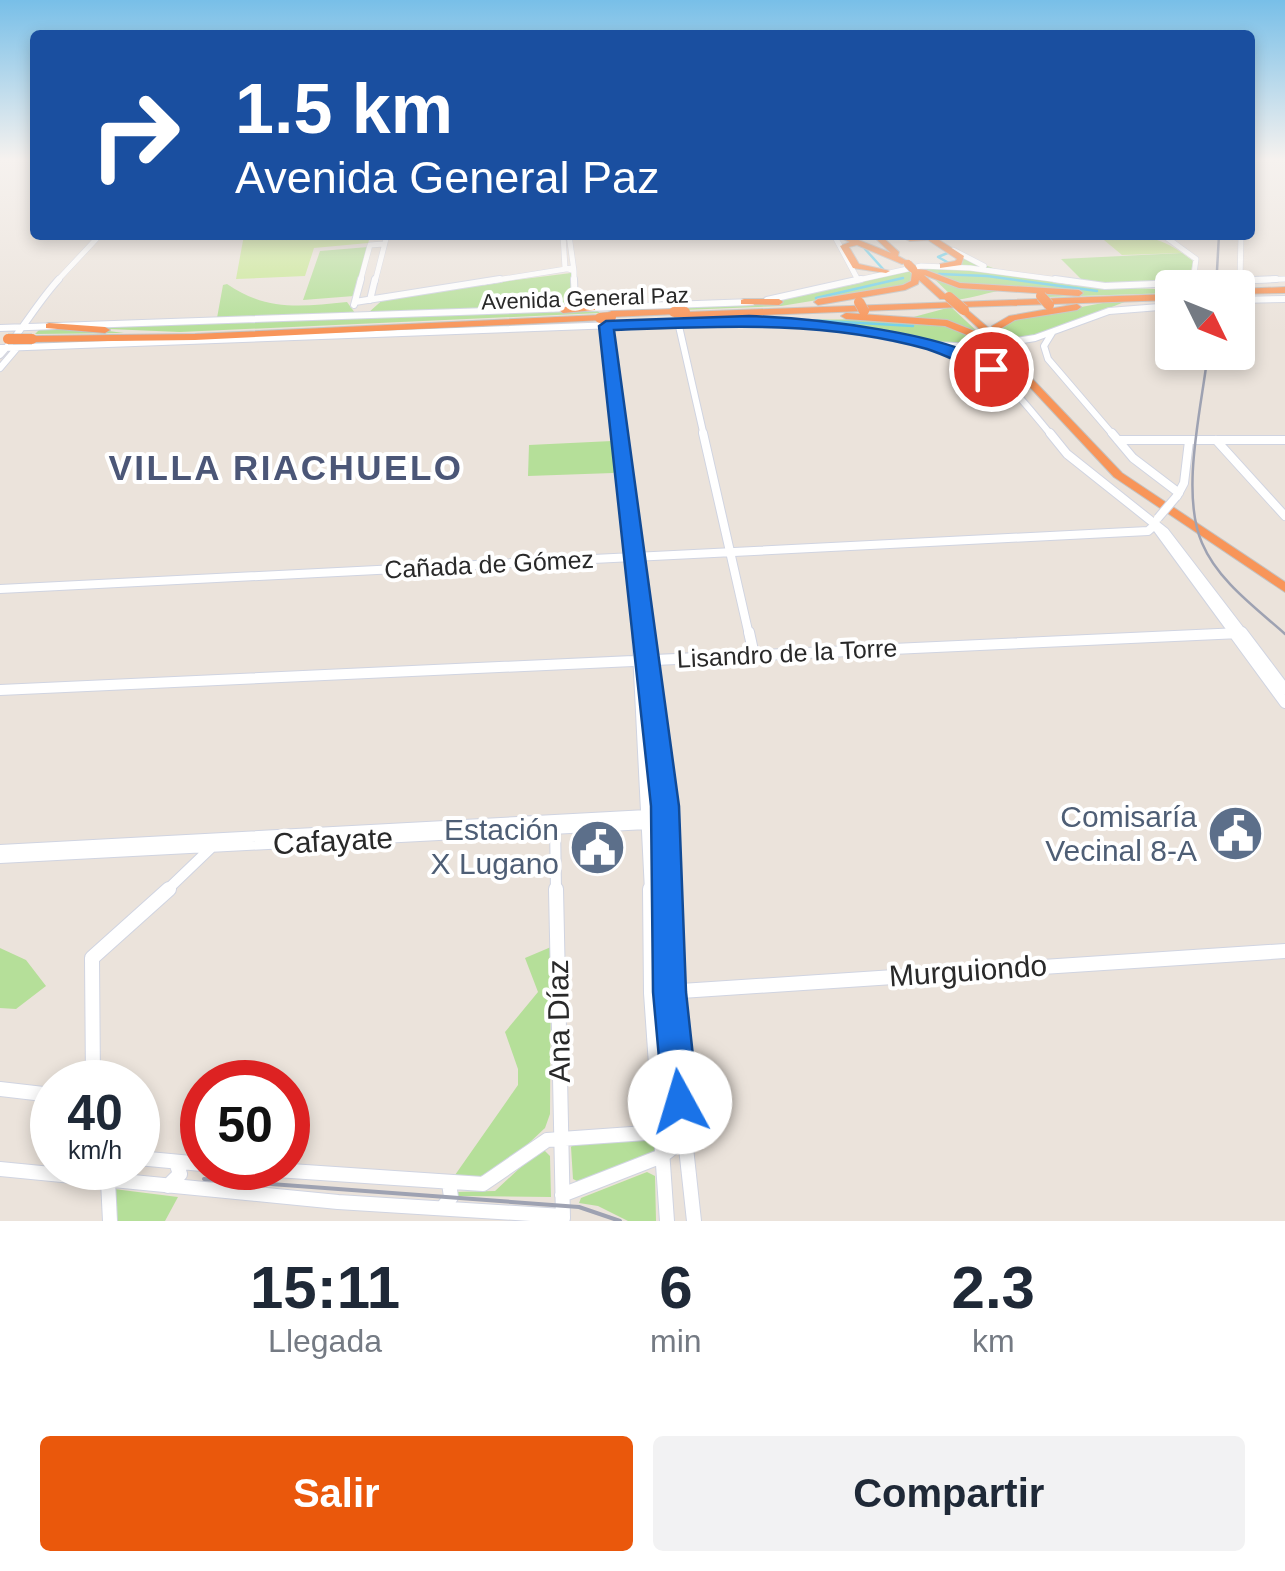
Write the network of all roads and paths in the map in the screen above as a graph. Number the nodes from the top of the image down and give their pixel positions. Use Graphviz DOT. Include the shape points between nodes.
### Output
graph roads {
  1 [pos="95,240"];
  2 [pos="385,240"];
  3 [pos="567,240"];
  4 [pos="839,240"];
  5 [pos="850,240"];
  6 [pos="885,240"];
  7 [pos="885,240"];
  8 [pos="911,240"];
  9 [pos="933,240"];
  10 [pos="936,240"];
  11 [pos="1170,240"];
  12 [pos="1241,240"];
  13 [pos="859,243"];
  14 [pos="384,244"];
  15 [pos="842,246"];
  16 [pos="892,246"];
  17 [pos="963,258"];
  18 [pos="943,266"];
  19 [pos="855,267"];
  20 [pos="914,267"];
  21 [pos="571,270"];
  22 [pos="1195,270"];
  23 [pos="1240,270"];
  24 [pos="886,272"];
  25 [pos="1020,276"];
  26 [pos="1284,279"];
  27 [pos="858,280"];
  28 [pos="1255,280"];
  29 [pos="1255,283"];
  30 [pos="1155,285"];
  31 [pos="1016,288"];
  32 [pos="1118,291"];
  33 [pos="870,293"];
  34 [pos="1285,293"];
  35 [pos="1255,295"];
  36 [pos="371,296"];
  37 [pos="1155,296"];
  38 [pos="356,298"];
  39 [pos="830,300"];
  40 [pos="946,300"];
  41 [pos="1155,300"];
  42 [pos="744,302"];
  43 [pos="1129,303"];
  44 [pos="962,307"];
  45 [pos="575,308"];
  46 [pos="31,310"];
  47 [pos="780,310"];
  48 [pos="359,314"];
  49 [pos="679,314"];
  50 [pos="604,315"];
  51 [pos="1040,315"];
  52 [pos="840,316"];
  53 [pos="749,320"];
  54 [pos="888,320"];
  55 [pos="460,321"];
  56 [pos="49,326"];
  57 [pos="396,326"];
  58 [pos="585,326"];
  59 [pos="26,327"];
  60 [pos="1053,332"];
  61 [pos="34,333"];
  62 [pos="166,335"];
  63 [pos="254,338"];
  64 [pos="3,341"];
  65 [pos="1026,341"];
  66 [pos="997,344"];
  67 [pos="931,345"];
  68 [pos="1044,346"];
  69 [pos="18,348"];
  70 [pos="0,368"];
  71 [pos="1118,440"];
  72 [pos="1216,440"];
  73 [pos="1285,440"];
  74 [pos="1189,441"];
  75 [pos="1177,495"];
  76 [pos="1285,516"];
  77 [pos="1157,521"];
  78 [pos="729,552"];
  79 [pos="632,557"];
  80 [pos="1285,578"];
  81 [pos="0,588"];
  82 [pos="1285,588"];
  83 [pos="1236,633"];
  84 [pos="754,655"];
  85 [pos="644,661"];
  86 [pos="0,690"];
  87 [pos="1285,690"];
  88 [pos="1285,703"];
  89 [pos="649,819"];
  90 [pos="666,819"];
  91 [pos="554,825"];
  92 [pos="215,842"];
  93 [pos="0,850"];
  94 [pos="0,858"];
  95 [pos="1285,950"];
  96 [pos="651,992"];
  97 [pos="669,992"];
  98 [pos="93,1060"];
  99 [pos="0,1090"];
  100 [pos="30,1092"];
  101 [pos="660,1132"];
  102 [pos="560,1137"];
  103 [pos="684,1139"];
  104 [pos="662,1156"];
  105 [pos="160,1160"];
  106 [pos="176,1162"];
  107 [pos="180,1162"];
  108 [pos="0,1169"];
  109 [pos="30,1171"];
  110 [pos="310,1173"];
  111 [pos="449,1183"];
  112 [pos="160,1185"];
  113 [pos="166,1186"];
  114 [pos="113,1190"];
  115 [pos="562,1196"];
  116 [pos="444,1206"];
  117 [pos="563,1218"];
  118 [pos="110,1221"];
  119 [pos="666,1221"];
  120 [pos="694,1221"];
  1 -- 46 [label="street"];
  2 -- 14 [label="street"];
  3 -- 21 [label="street"];
  4 -- 15 [label="street"];
  5 -- 13 [label="highway"];
  6 -- 16 [label="highway"];
  7 -- 16 [label="highway"];
  8 -- 20 [label="highway"];
  9 -- 17 [label="highway"];
  10 -- 17 [label="street"];
  11 -- 22 [label="street" via="1196,260"];
  12 -- 23 [label="street"];
  13 -- 15 [label="highway"];
  13 -- 20 [label="highway"];
  14 -- 36 [label="street"];
  14 -- 38 [label="street" via="370,245"];
  15 -- 19 [label="highway"];
  16 -- 20 [label="highway"];
  17 -- 18 [label="highway"];
  17 -- 25 [label="street"];
  18 -- 24 [label="street, Avenida General Paz"];
  18 -- 25 [label="street, Avenida General Paz"];
  19 -- 24 [label="highway"];
  19 -- 27 [label="street"];
  20 -- 31 [label="highway" via="958,285"];
  20 -- 33 [label="highway" via="910,286"];
  20 -- 40 [label="highway"];
  21 -- 36 [label="street"];
  21 -- 45 [label="street"];
  24 -- 27 [label="street, Avenida General Paz"];
  25 -- 32 [label="street, Avenida General Paz"];
  26 -- 28 [label="street, Avenida General Paz"];
  26 -- 29 [label="street, Avenida General Paz"];
  27 -- 42 [label="street, Avenida General Paz"];
  30 -- 32 [label="street, Avenida General Paz"];
  31 -- 32 [label="highway"];
  31 -- 44 [label="highway"];
  31 -- 51 [label="highway, bridge" via="1049,304"];
  32 -- 37 [label="highway, Avenida General Paz"];
  32 -- 44 [label="highway, Avenida General Paz"];
  33 -- 39 [label="highway"];
  33 -- 40 [label="highway"];
  33 -- 54 [label="highway" via="862,307"];
  34 -- 35 [label="highway"];
  36 -- 38 [label="street"];
  36 -- 48 [label="street"];
  38 -- 48 [label="street"];
  39 -- 42 [label="highway"];
  39 -- 47 [label="highway"];
  40 -- 44 [label="highway, Avenida General Paz"];
  40 -- 47 [label="highway, Avenida General Paz"];
  40 -- 54 [label="highway"];
  41 -- 43 [label="highway, Avenida General Paz"];
  42 -- 49 [label="street, Avenida General Paz"];
  43 -- 44 [label="highway, Avenida General Paz"];
  43 -- 51 [label="highway"];
  43 -- 60 [label="street, Avenida General Paz"];
  44 -- 51 [label="highway"];
  44 -- 66 [label="highway"];
  45 -- 48 [label="street, Avenida General Paz"];
  45 -- 50 [label="street, Avenida General Paz"];
  46 -- 59 [label="street"];
  46 -- 61 [label="street"];
  47 -- 49 [label="highway, Avenida General Paz"];
  47 -- 52 [label="highway"];
  48 -- 56 [label="street, Avenida General Paz"];
  49 -- 50 [label="highway, Avenida General Paz"];
  49 -- 53 [label="street, Avenida General Paz"];
  49 -- 78 [label="street"];
  50 -- 55 [label="highway, Avenida General Paz"];
  50 -- 58 [label="street, Avenida General Paz"];
  50 -- 79 [label="street"];
  51 -- 66 [label="highway" via="998,323"];
  52 -- 53 [label="highway"];
  52 -- 54 [label="highway"];
  53 -- 67 [label="street, Avenida General Paz" via="811,323"];
  54 -- 66 [label="highway" via="947,323"];
  55 -- 57 [label="highway, Avenida General Paz"];
  55 -- 58 [label="highway"];
  55 -- 62 [label="highway, Avenida General Paz"];
  56 -- 61 [label="street, Avenida General Paz"];
  56 -- 62 [label="highway"];
  57 -- 61 [label="highway, Avenida General Paz" via="196,337"];
  57 -- 63 [label="highway"];
  58 -- 63 [label="street, Avenida General Paz"];
  59 -- 61 [label="street, Avenida General Paz"];
  59 -- 64 [label="street"];
  59 -- 64 [label="street, Avenida General Paz"];
  60 -- 65 [label="street, Avenida General Paz"];
  60 -- 68 [label="street"];
  61 -- 62 [label="highway, Avenida General Paz"];
  61 -- 64 [label="highway, Avenida General Paz, bridge"];
  61 -- 69 [label="street"];
  63 -- 69 [label="street, Avenida General Paz"];
  64 -- 69 [label="street, Avenida General Paz"];
  65 -- 67 [label="street, Avenida General Paz"];
  65 -- 68 [label="street"];
  66 -- 80 [label="highway" via="1126,473"];
  66 -- 82 [label="highway" via="1118,475"];
  67 -- 77 [label="street" via="978,362 1008,382 1067,454"];
  68 -- 71 [label="street"];
  69 -- 70 [label="street"];
  71 -- 74 [label="street"];
  71 -- 75 [label="street"];
  72 -- 73 [label="street"];
  72 -- 74 [label="street"];
  72 -- 76 [label="street"];
  74 -- 75 [label="street"];
  75 -- 77 [label="street, bridge"];
  77 -- 78 [label="street, Cañada de Gómez" via="1148,531"];
  77 -- 83 [label="street" via="1156,532"];
  78 -- 79 [label="street, Cañada de Gómez"];
  78 -- 84 [label="street"];
  79 -- 81 [label="street, Cañada de Gómez"];
  79 -- 85 [label="street"];
  83 -- 84 [label="street, Lisandro de la Torre"];
  83 -- 87 [label="street"];
  83 -- 88 [label="street"];
  84 -- 85 [label="street, Lisandro de la Torre"];
  85 -- 86 [label="street, Lisandro de la Torre"];
  85 -- 89 [label="street"];
  85 -- 90 [label="street"];
  89 -- 90 [label="street, Cafayate"];
  89 -- 91 [label="street, Cafayate"];
  89 -- 96 [label="street"];
  90 -- 97 [label="street"];
  91 -- 92 [label="street, Cafayate"];
  91 -- 102 [label="street, Ana Díaz"];
  92 -- 93 [label="street, Cafayate"];
  92 -- 94 [label="street, Cafayate"];
  92 -- 98 [label="street" via="92,958"];
  95 -- 97 [label="street, Murguiondo"];
  96 -- 97 [label="street, Murguiondo"];
  96 -- 101 [label="street"];
  97 -- 103 [label="street"];
  99 -- 100 [label="street"];
  101 -- 102 [label="street"];
  101 -- 103 [label="street"];
  101 -- 104 [label="street"];
  102 -- 111 [label="street" via="536,1144 490,1182"];
  102 -- 115 [label="street, Ana Díaz"];
  103 -- 104 [label="street"];
  103 -- 120 [label="street"];
  104 -- 115 [label="street"];
  104 -- 119 [label="street"];
  105 -- 106 [label="street"];
  106 -- 107 [label="street"];
  106 -- 113 [label="street" via="180,1174"];
  108 -- 109 [label="street"];
  110 -- 111 [label="street"];
  111 -- 116 [label="street"];
  112 -- 113 [label="street"];
  113 -- 116 [label="street"];
  114 -- 118 [label="street"];
  115 -- 117 [label="street, Ana Díaz"];
  116 -- 117 [label="street"];
}
